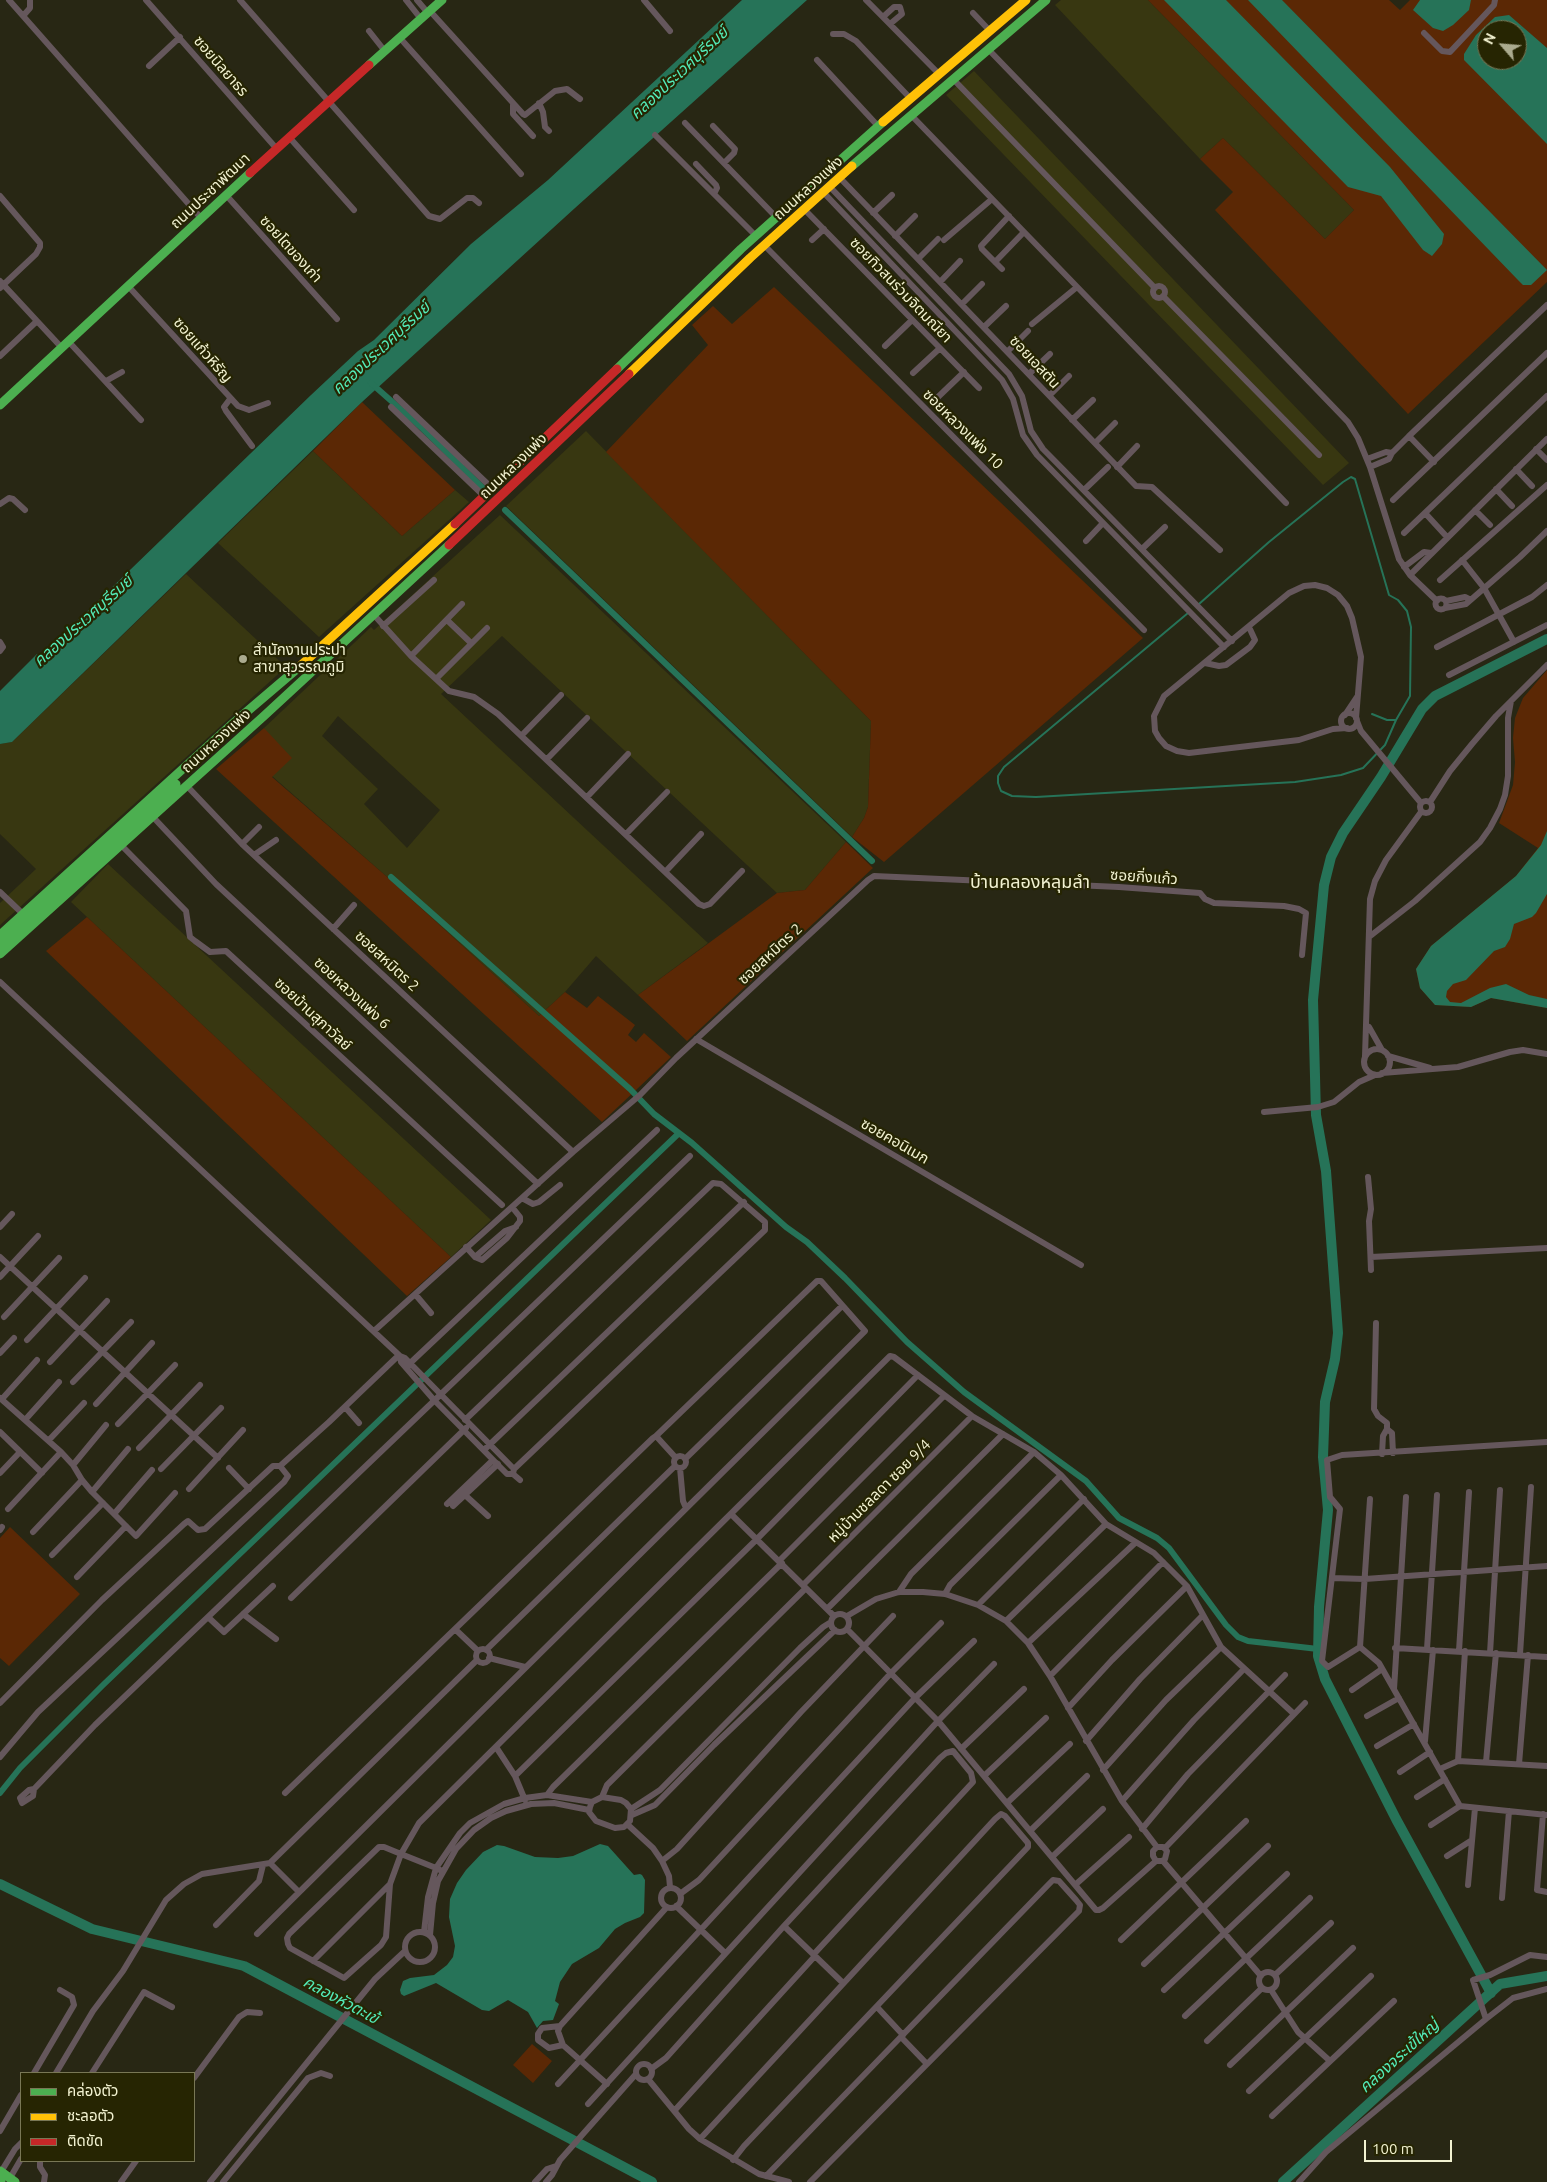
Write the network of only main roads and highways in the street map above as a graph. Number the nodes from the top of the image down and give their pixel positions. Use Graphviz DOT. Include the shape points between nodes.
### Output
graph roads {
  1 [pos="442,0"];
  2 [pos="1026,0"];
  3 [pos="1046,0"];
  4 [pos="878,126"];
  5 [pos="886,135"];
  6 [pos="741,249"];
  7 [pos="750,258"];
  8 [pos="0,405"];
  9 [pos="283,682"];
  10 [pos="0,935"];
  11 [pos="0,945"];
  12 [pos="0,954"];
  13 [pos="0,2171"];
  14 [pos="7,2181"];
  1 -- 8 [label="main road, ถนนประชาพัฒนา" via="276,148"];
  2 -- 4 [label="main road, ถนนหลวงแพ่ง"];
  3 -- 5 [label="main road, ถนนหลวงแพ่ง"];
  4 -- 5 [label="main road"];
  4 -- 6 [label="main road, ถนนหลวงแพ่ง"];
  5 -- 7 [label="main road, ถนนหลวงแพ่ง"];
  6 -- 7 [label="main road"];
  6 -- 9 [label="main road, ถนนหลวงแพ่ง" via="485,497"];
  7 -- 12 [label="main road, ถนนหลวงแพ่ง" via="374,615"];
  9 -- 10 [label="main road, ถนนหลวงแพ่ง" via="230,726"];
  9 -- 11 [label="main road" via="234,731"];
  13 -- 14 [label="main road"];
}
